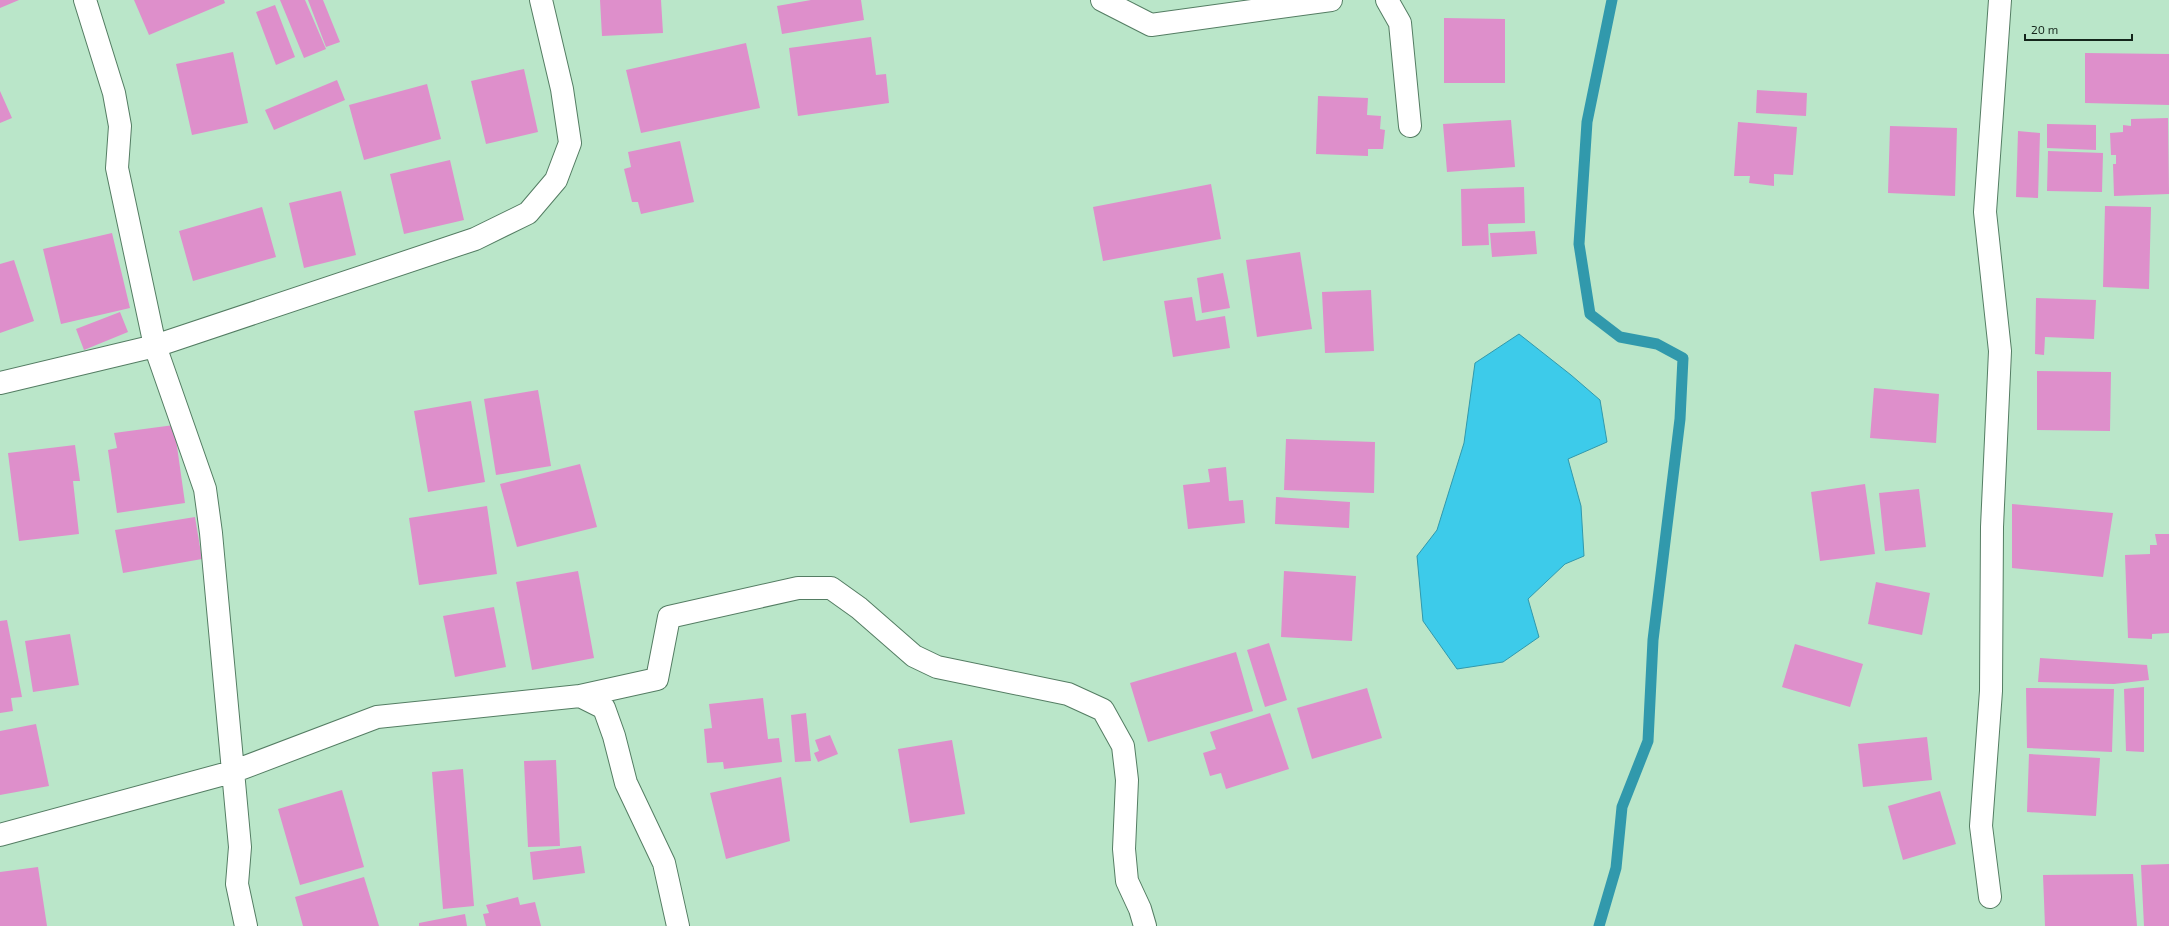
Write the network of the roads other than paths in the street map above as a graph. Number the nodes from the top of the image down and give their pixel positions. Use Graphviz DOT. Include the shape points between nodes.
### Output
graph roads {
  1 [pos="85,0"];
  2 [pos="541,0"];
  3 [pos="1102,0"];
  4 [pos="1331,0"];
  5 [pos="1387,0"];
  6 [pos="2000,0"];
  7 [pos="1410,126"];
  8 [pos="155,346"];
  9 [pos="0,383"];
  10 [pos="580,696"];
  11 [pos="232,772"];
  12 [pos="0,835"];
  13 [pos="1990,897"];
  14 [pos="246,926"];
  15 [pos="678,926"];
  16 [pos="1145,926"];
  1 -- 8 [label="street" via="114,93 120,126 118,168"];
  2 -- 8 [label="street" via="562,89 570,142 556,180 528,213 475,239"];
  3 -- 4 [label="street" via="1151,25"];
  5 -- 7 [label="street" via="1400,23"];
  6 -- 13 [label="street" via="1985,212 2000,351 1992,527 1991,691 1981,826"];
  8 -- 9 [label="street"];
  8 -- 11 [label="street" via="205,489 212,533"];
  10 -- 11 [label="street" via="377,717"];
  10 -- 15 [label="street" via="604,708 626,783 664,863"];
  10 -- 16 [label="street" via="657,679 669,617 798,588 831,588 859,608 914,656 925,662 1068,694 1103,710 1123,746 1127,780 1124,849 1127,881"];
  11 -- 12 [label="street"];
  11 -- 14 [label="street" via="240,847 237,884"];
}
